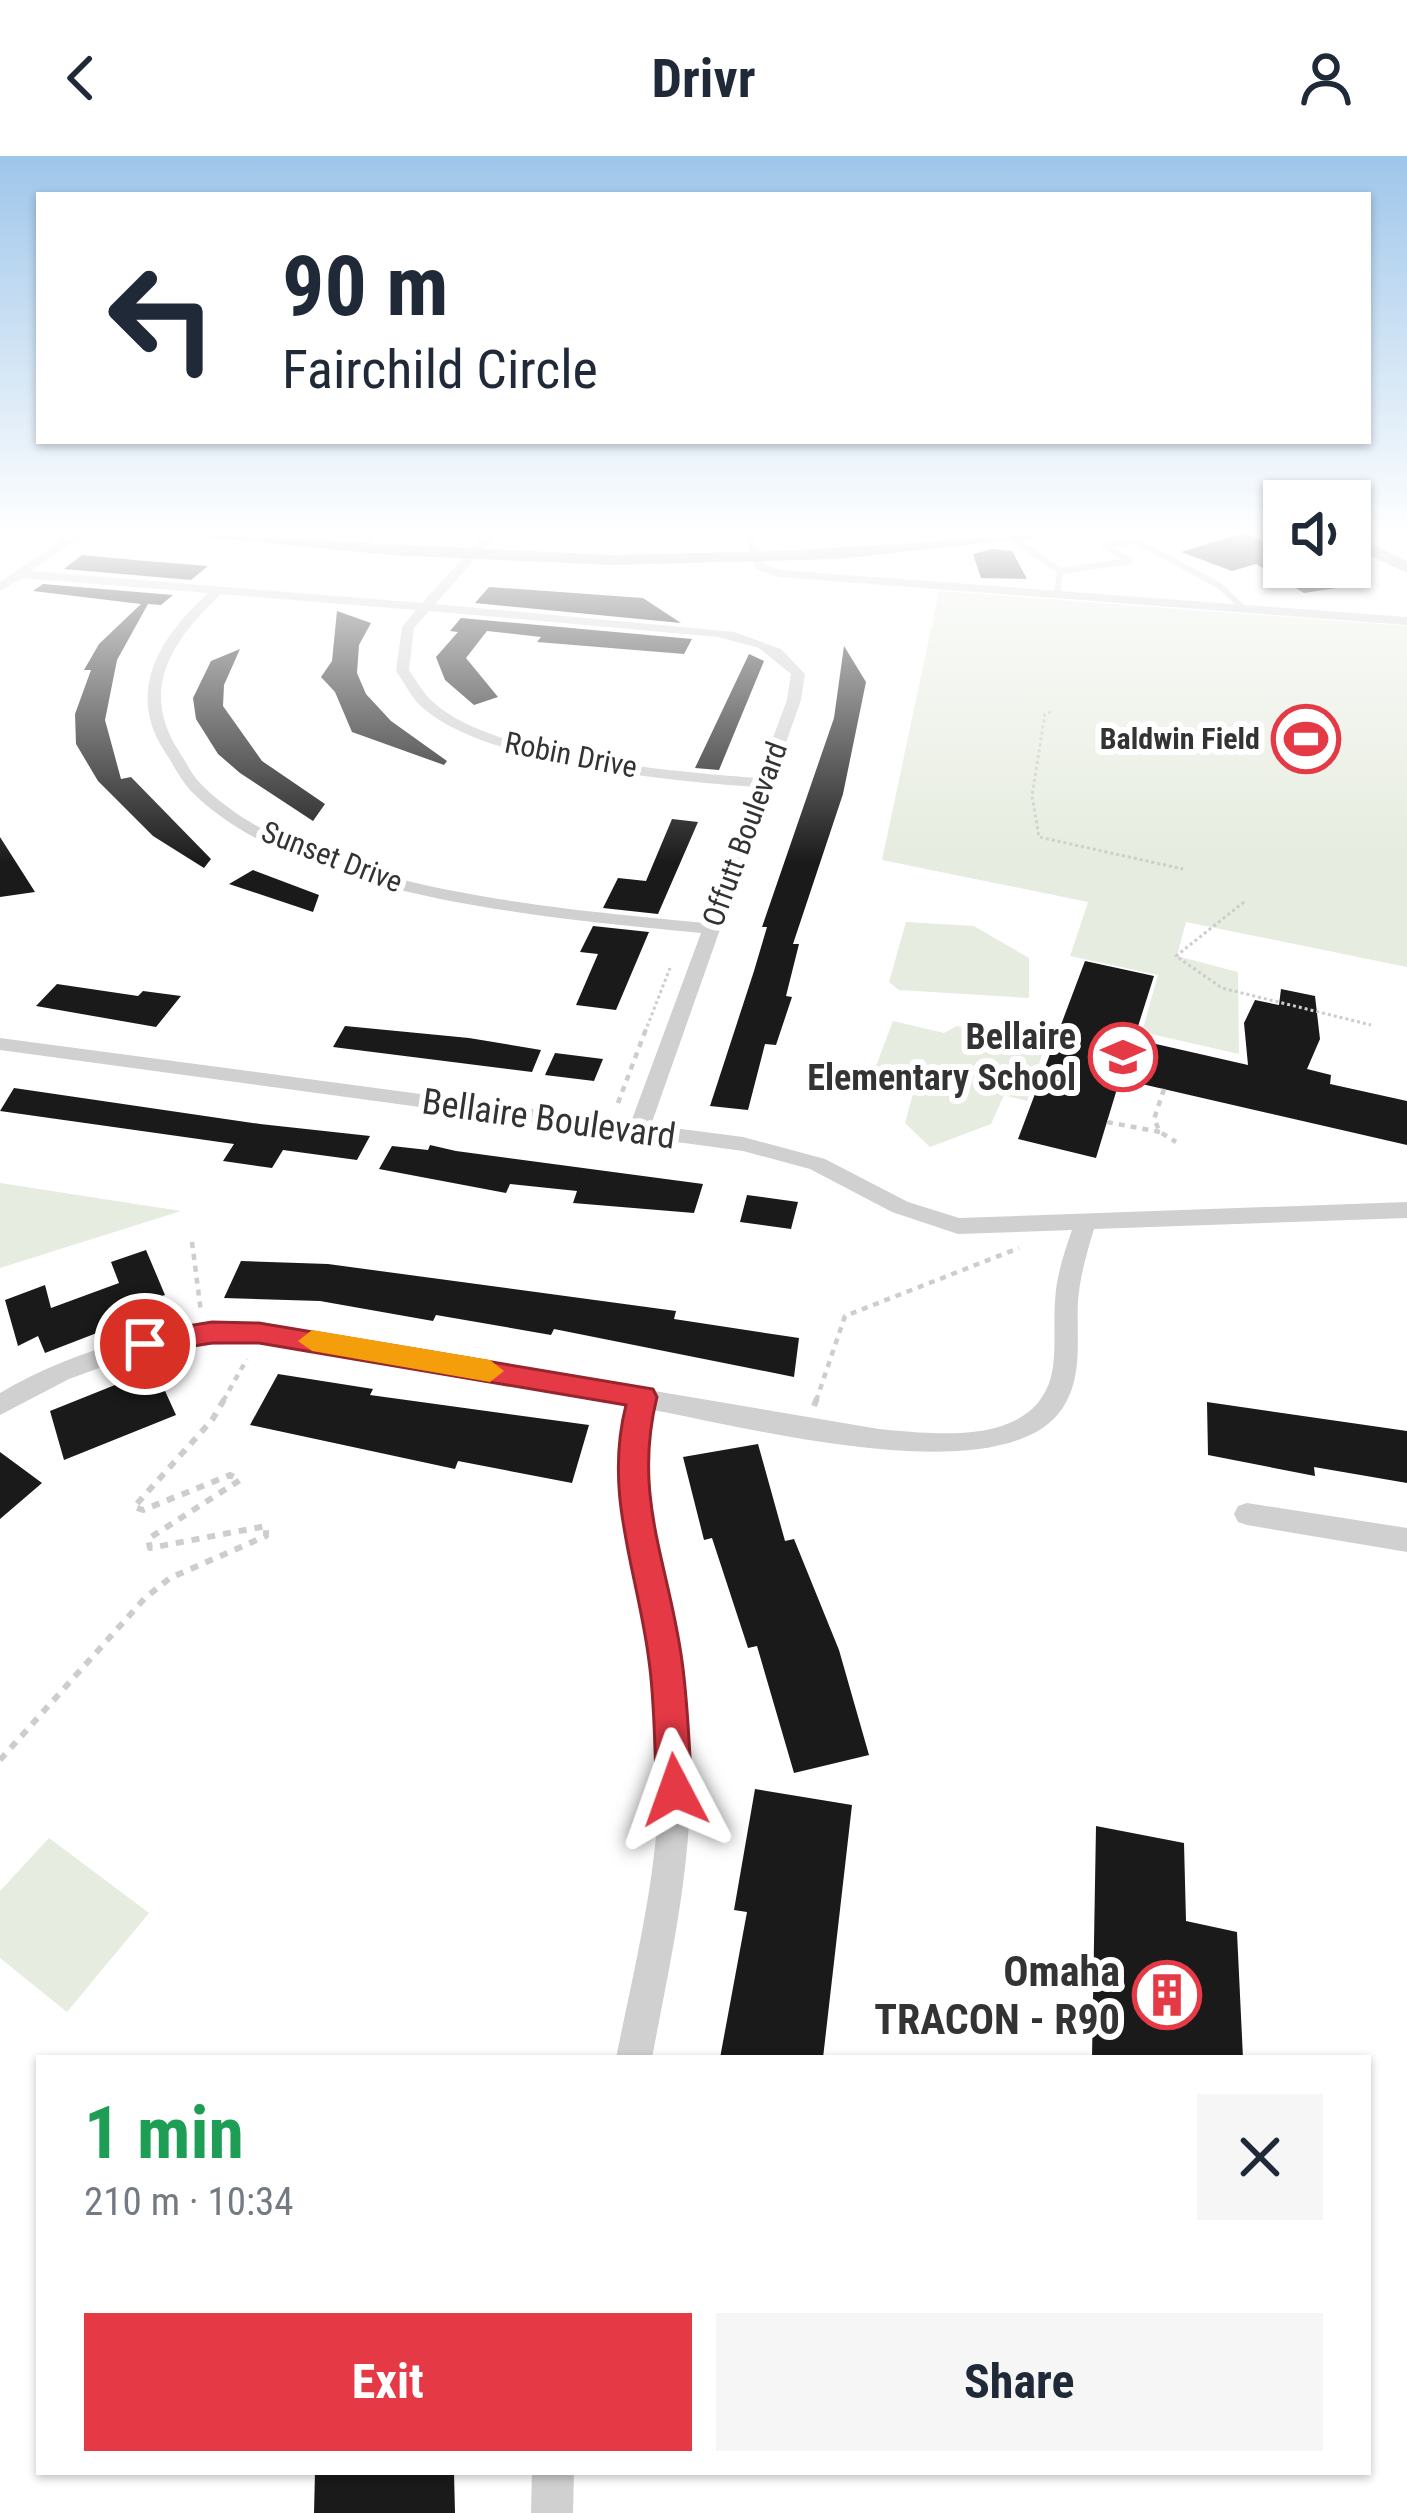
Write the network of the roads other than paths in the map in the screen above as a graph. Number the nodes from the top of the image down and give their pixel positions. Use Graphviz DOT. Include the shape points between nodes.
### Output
graph roads {
  1 [pos="172,643"];
  2 [pos="401,643"];
  3 [pos="750,643"];
  4 [pos="763,783"];
  5 [pos="710,929"];
  6 [pos="0,1044"];
  7 [pos="639,1130"];
  8 [pos="1407,1210"];
  9 [pos="1084,1222"];
  10 [pos="643,1397"];
  11 [pos="0,1405"];
  12 [pos="1247,1514"];
  13 [pos="1407,1540"];
  14 [pos="635,2055"];
  15 [pos="553,2475"];
  16 [pos="552,2513"];
  1 -- 5 [label="street, Sunset Drive" via="153,691 154,719 176,765 238,820 339,866 433,893"];
  2 -- 4 [label="street, Robin Drive" via="400,662 432,709 503,744 600,765"];
  3 -- 4 [label="street, Offutt Boulevard" via="790,660 799,674"];
  4 -- 5 [label="street, Offutt Boulevard"];
  5 -- 7 [label="street, Offutt Boulevard"];
  6 -- 7 [label="street, Bellaire Boulevard"];
  7 -- 9 [label="street, Bellaire Boulevard" via="786,1153 958,1226"];
  8 -- 9 [label="street, Bellaire Boulevard"];
  9 -- 10 [label="street" via="1067,1295 1063,1378 1039,1415 1016,1431 980,1442 879,1439"];
  10 -- 11 [label="street" via="259,1333 212,1333 89,1360"];
  10 -- 14 [label="street" via="631,1445 632,1504 666,1660 675,1790"];
  12 -- 13 [label="street"];
  15 -- 16 [label="street"];
}
